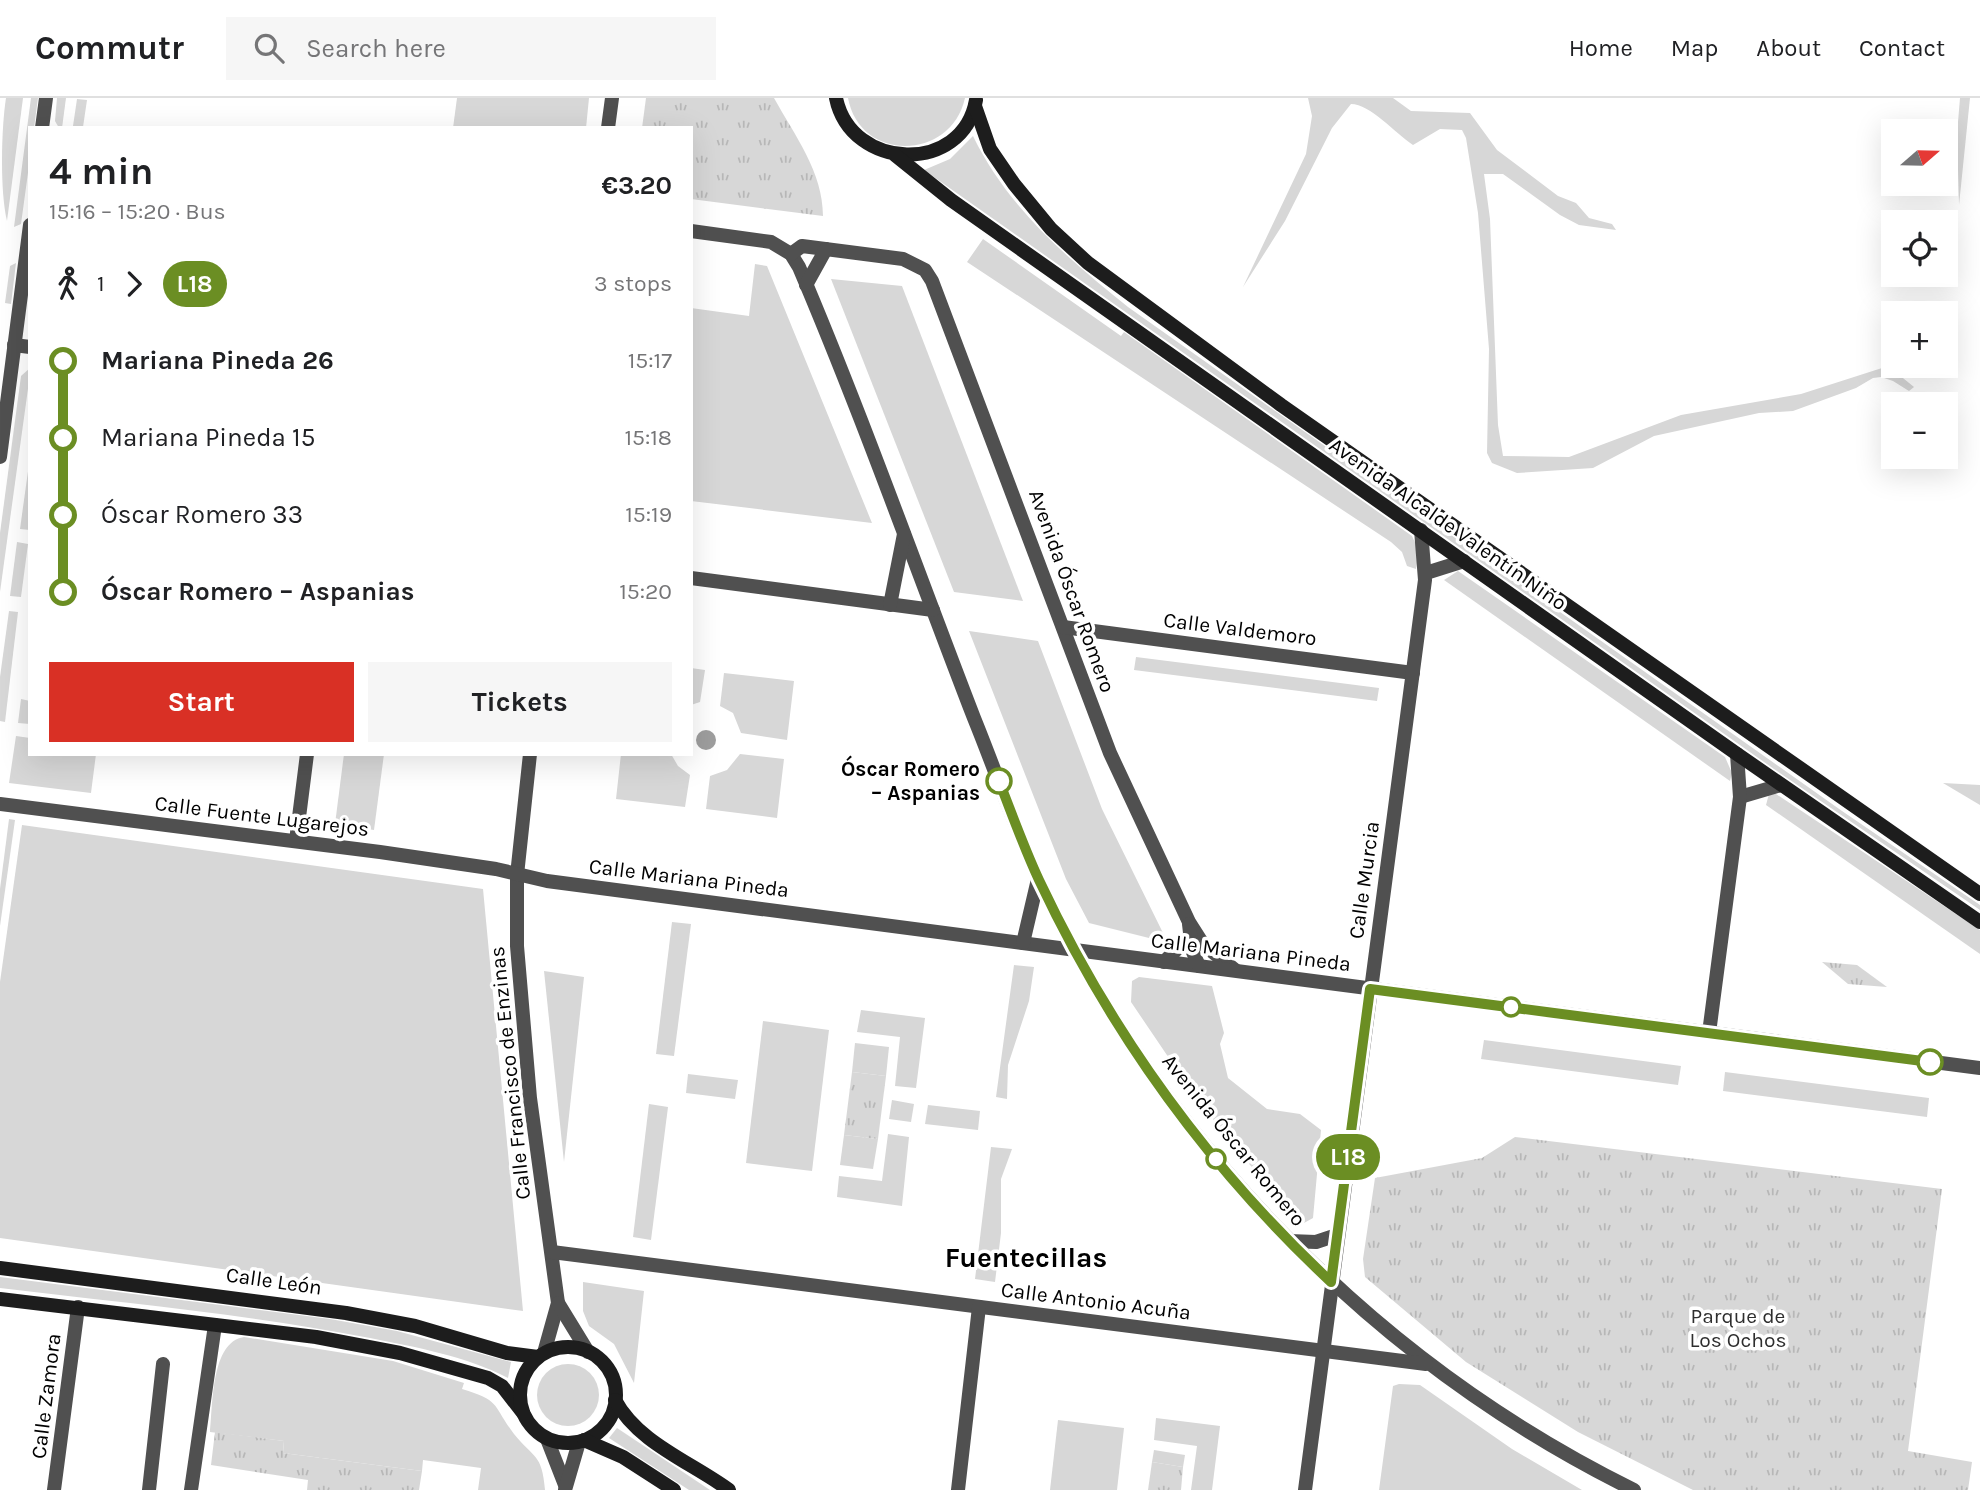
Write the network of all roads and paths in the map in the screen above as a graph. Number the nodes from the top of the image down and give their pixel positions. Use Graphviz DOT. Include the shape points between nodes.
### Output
graph roads {
  1 [pos="46,98"];
  2 [pos="612,98"];
  3 [pos="835,99"];
  4 [pos="975,102"];
  5 [pos="42,126"];
  6 [pos="608,126"];
  7 [pos="895,155"];
  8 [pos="693,231"];
  9 [pos="28,240"];
  10 [pos="826,249"];
  11 [pos="791,254"];
  12 [pos="806,285"];
  13 [pos="14,345"];
  14 [pos="28,347"];
  15 [pos="0,457"];
  16 [pos="1421,530"];
  17 [pos="904,533"];
  18 [pos="1464,561"];
  19 [pos="1426,573"];
  20 [pos="693,578"];
  21 [pos="890,605"];
  22 [pos="933,610"];
  23 [pos="1063,627"];
  24 [pos="1412,673"];
  25 [pos="1737,754"];
  26 [pos="307,756"];
  27 [pos="530,756"];
  28 [pos="1780,785"];
  29 [pos="1740,797"];
  30 [pos="0,804"];
  31 [pos="296,841"];
  32 [pos="517,875"];
  33 [pos="1038,878"];
  34 [pos="1980,894"];
  35 [pos="1980,922"];
  36 [pos="1189,930"];
  37 [pos="1023,943"];
  38 [pos="1203,944"];
  39 [pos="1074,950"];
  40 [pos="1164,962"];
  41 [pos="1199,966"];
  42 [pos="1236,971"];
  43 [pos="1370,989"];
  44 [pos="1709,1033"];
  45 [pos="1980,1068"];
  46 [pos="1337,1235"];
  47 [pos="1289,1241"];
  48 [pos="552,1252"];
  49 [pos="0,1268"];
  50 [pos="1331,1282"];
  51 [pos="0,1299"];
  52 [pos="558,1303"];
  53 [pos="78,1307"];
  54 [pos="979,1307"];
  55 [pos="215,1325"];
  56 [pos="1322,1350"];
  57 [pos="587,1352"];
  58 [pos="541,1355"];
  59 [pos="163,1364"];
  60 [pos="1427,1364"];
  61 [pos="615,1400"];
  62 [pos="523,1413"];
  63 [pos="547,1439"];
  64 [pos="581,1441"];
  65 [pos="565,1488"];
  66 [pos="54,1490"];
  67 [pos="149,1490"];
  68 [pos="191,1490"];
  69 [pos="674,1490"];
  70 [pos="729,1490"];
  71 [pos="958,1490"];
  72 [pos="1305,1490"];
  73 [pos="1634,1490"];
  1 -- 5 [label="street"];
  2 -- 6 [label="street"];
  3 -- 7 [label="main road, Avenida Alcalde Valentín Niño" via="854,133 873,148"];
  4 -- 7 [label="main road" via="966,124 952,139 935,150"];
  4 -- 34 [label="main road, Avenida Alcalde Valentín Niño" via="990,149 1014,184 1051,229 1088,263 1281,405"];
  7 -- 16 [label="main road, Avenida Alcalde Valentín Niño" via="951,200"];
  8 -- 11 [label="street" via="771,242"];
  9 -- 13 [label="street"];
  10 -- 11 [label="street" via="802,246"];
  10 -- 12 [label="street"];
  10 -- 23 [label="street, Avenida Óscar Romero" via="903,260 925,271 932,281"];
  11 -- 12 [label="street, Avenida Óscar Romero"];
  12 -- 17 [label="street, Avenida Óscar Romero"];
  13 -- 14 [label="street"];
  13 -- 15 [label="street"];
  16 -- 18 [label="main road, Avenida Alcalde Valentín Niño"];
  16 -- 19 [label="street, Calle Murcia"];
  17 -- 21 [label="street"];
  17 -- 22 [label="street, Avenida Óscar Romero"];
  18 -- 19 [label="street"];
  18 -- 25 [label="main road, Avenida Alcalde Valentín Niño"];
  19 -- 24 [label="street, Calle Murcia"];
  20 -- 21 [label="street"];
  21 -- 22 [label="street"];
  22 -- 33 [label="street, Avenida Óscar Romero"];
  23 -- 24 [label="street, Calle Valdemoro"];
  23 -- 36 [label="street, Avenida Óscar Romero" via="1110,753"];
  24 -- 43 [label="street, Calle Murcia"];
  25 -- 28 [label="main road, Avenida Alcalde Valentín Niño"];
  25 -- 29 [label="street"];
  26 -- 31 [label="street"];
  27 -- 32 [label="street, Calle Francisco de Enzinas"];
  28 -- 29 [label="street"];
  28 -- 35 [label="main road, Avenida Alcalde Valentín Niño"];
  29 -- 44 [label="street"];
  30 -- 31 [label="street, Calle Fuente Lugarejos"];
  31 -- 32 [label="street, Calle Fuente Lugarejos"];
  32 -- 37 [label="street, Calle Mariana Pineda"];
  32 -- 48 [label="street, Calle Francisco de Enzinas" via="525,1056"];
  33 -- 37 [label="street"];
  33 -- 39 [label="street, Avenida Óscar Romero"];
  36 -- 38 [label="street, Avenida Óscar Romero"];
  36 -- 40 [label="street"];
  36 -- 41 [label="street, Avenida Óscar Romero"];
  37 -- 39 [label="street, Calle Mariana Pineda"];
  38 -- 41 [label="street"];
  38 -- 42 [label="street, Avenida Óscar Romero"];
  39 -- 40 [label="street, Calle Mariana Pineda"];
  39 -- 47 [label="street, Avenida Óscar Romero" via="1160,1088"];
  40 -- 41 [label="street, Calle Mariana Pineda"];
  41 -- 42 [label="street, Calle Mariana Pineda"];
  42 -- 43 [label="street, Calle Mariana Pineda"];
  43 -- 44 [label="street, Calle Mariana Pineda"];
  43 -- 46 [label="street, Calle Murcia"];
  44 -- 45 [label="street, Calle Mariana Pineda"];
  46 -- 47 [label="street" via="1316,1242"];
  46 -- 50 [label="street, Calle Murcia"];
  47 -- 50 [label="street, Avenida Óscar Romero"];
  48 -- 52 [label="street, Calle Francisco de Enzinas"];
  48 -- 54 [label="street, Calle Antonio Acuña"];
  49 -- 58 [label="main road, Calle León" via="346,1313 415,1326 507,1353"];
  50 -- 56 [label="street, Calle Murcia"];
  50 -- 60 [label="street, Avenida Óscar Romero"];
  51 -- 53 [label="main road"];
  52 -- 57 [label="street, Calle Francisco de Enzinas"];
  52 -- 58 [label="street, Calle Francisco de Enzinas"];
  53 -- 55 [label="main road"];
  53 -- 66 [label="street, Calle Zamora"];
  54 -- 56 [label="street, Calle Antonio Acuña"];
  54 -- 71 [label="street"];
  55 -- 62 [label="main road" via="400,1353 478,1374 502,1386"];
  55 -- 68 [label="street"];
  56 -- 60 [label="street, Calle Antonio Acuña"];
  56 -- 72 [label="street, Calle Murcia"];
  57 -- 58 [label="main road" via="566,1348"];
  57 -- 61 [label="main road" via="609,1371"];
  58 -- 62 [label="main road" via="523,1377"];
  59 -- 67 [label="street"];
  60 -- 73 [label="street, Avenida Óscar Romero" via="1550,1445"];
  61 -- 64 [label="main road" via="605,1424"];
  61 -- 70 [label="main road" via="642,1433"];
  62 -- 63 [label="main road"];
  63 -- 64 [label="main road"];
  63 -- 65 [label="street"];
  64 -- 65 [label="street"];
  64 -- 69 [label="main road" via="623,1457"];
}
